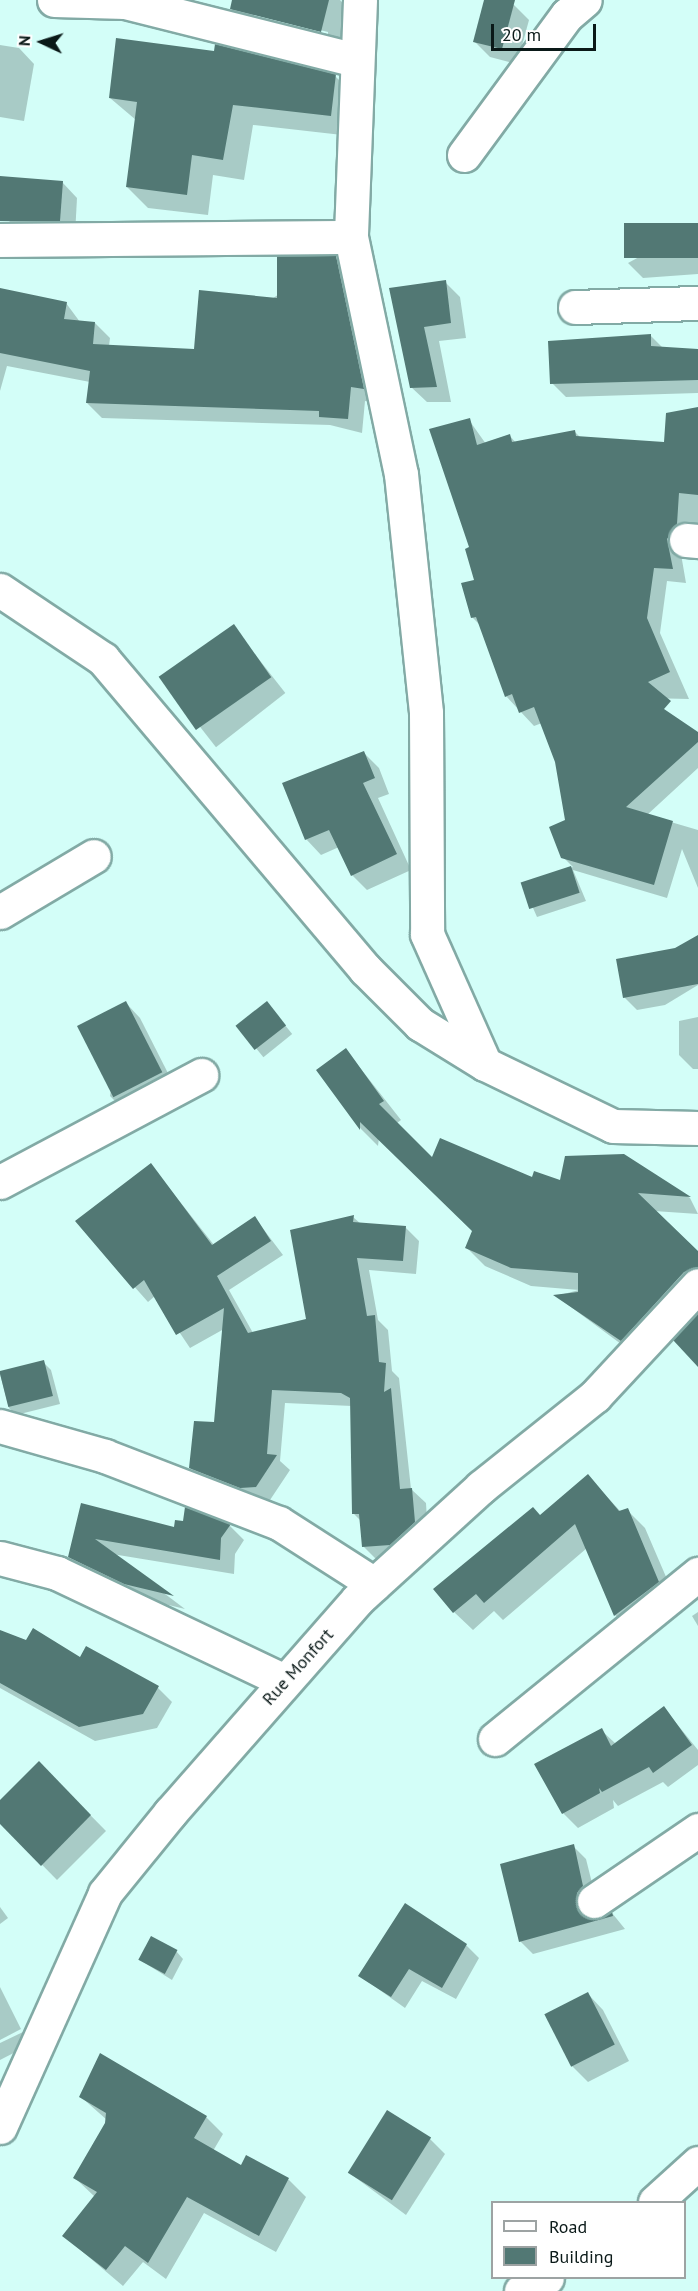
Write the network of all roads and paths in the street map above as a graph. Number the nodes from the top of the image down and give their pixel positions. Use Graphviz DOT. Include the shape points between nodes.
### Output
graph roads {
  1 [pos="54,0"];
  2 [pos="360,0"];
  3 [pos="585,0"];
  4 [pos="356,60"];
  5 [pos="464,155"];
  6 [pos="351,237"];
  7 [pos="0,240"];
  8 [pos="698,303"];
  9 [pos="575,307"];
  10 [pos="0,590"];
  11 [pos="94,856"];
  12 [pos="0,912"];
  13 [pos="485,1064"];
  14 [pos="201,1074"];
  15 [pos="698,1128"];
  16 [pos="0,1182"];
  17 [pos="698,1285"];
  18 [pos="0,1426"];
  19 [pos="0,1558"];
  20 [pos="698,1574"];
  21 [pos="374,1584"];
  22 [pos="284,1681"];
  23 [pos="495,1739"];
  24 [pos="698,1830"];
  25 [pos="594,1901"];
  26 [pos="0,2127"];
  27 [pos="698,2163"];
  28 [pos="656,2201"];
  29 [pos="543,2279"];
  30 [pos="521,2291"];
  1 -- 4 [label="street" via="125,2"];
  2 -- 4 [label="street"];
  3 -- 5 [label="street" via="567,15"];
  4 -- 6 [label="street"];
  6 -- 7 [label="street"];
  6 -- 13 [label="street" via="401,474 426,713 427,934"];
  8 -- 9 [label="street"];
  10 -- 13 [label="street" via="103,659 365,969 420,1024"];
  11 -- 12 [label="street"];
  13 -- 15 [label="street" via="613,1126"];
  14 -- 16 [label="street"];
  17 -- 21 [label="street, Rue Monfort" via="595,1396"];
  18 -- 21 [label="street" via="105,1456 279,1523"];
  19 -- 22 [label="street" via="57,1573"];
  20 -- 23 [label="street"];
  21 -- 22 [label="street, Rue Monfort"];
  22 -- 26 [label="street, Rue Monfort" via="105,1893"];
  24 -- 25 [label="street"];
  27 -- 28 [label="street"];
  29 -- 30 [label="street"];
}
